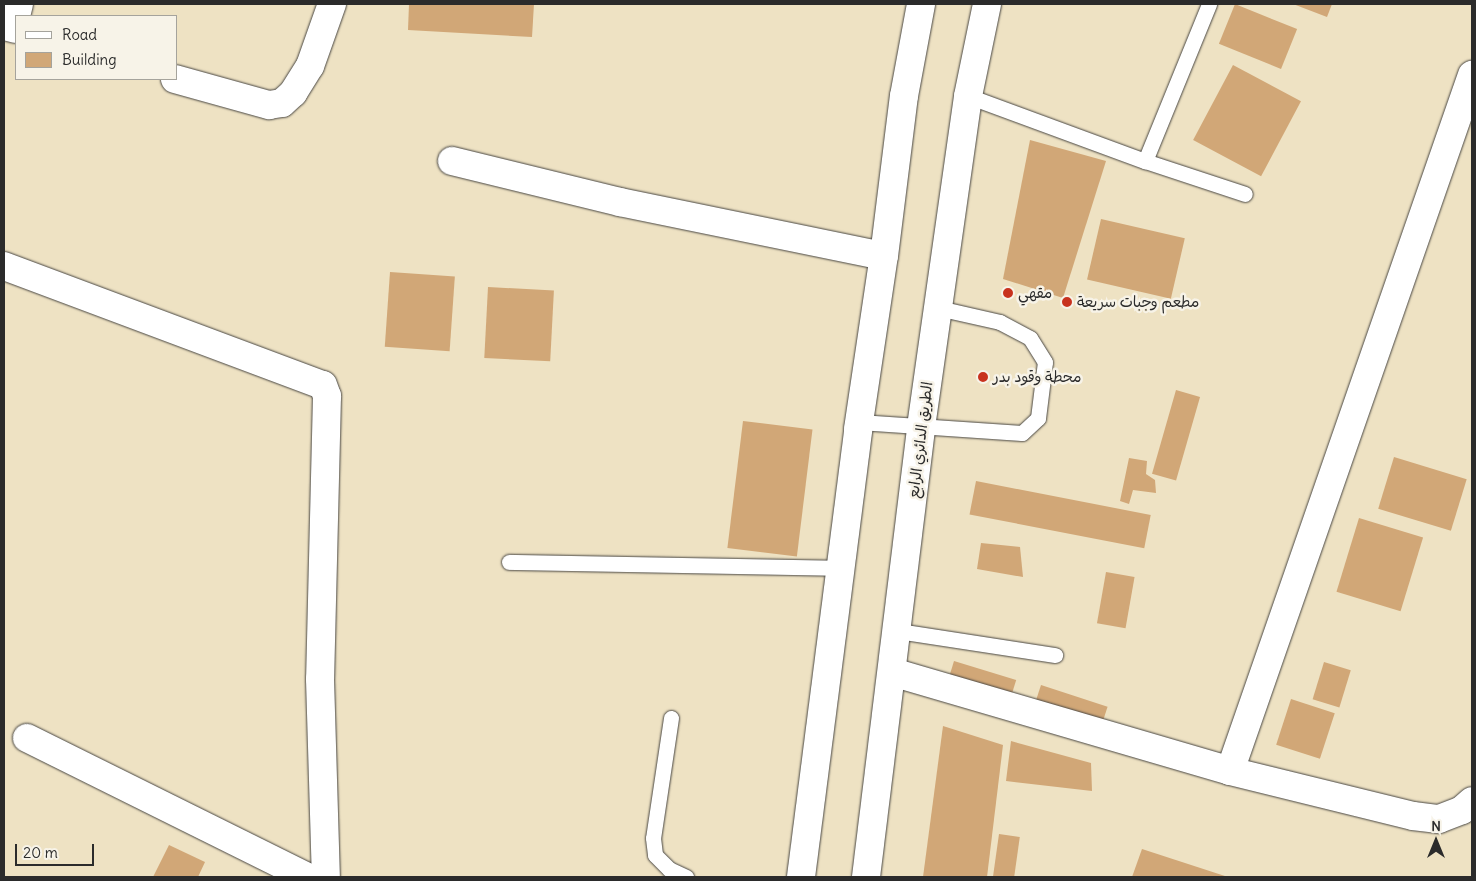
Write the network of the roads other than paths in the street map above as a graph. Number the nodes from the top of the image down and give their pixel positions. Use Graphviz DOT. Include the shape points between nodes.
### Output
graph roads {
  1 [pos="332,4"];
  2 [pos="921,4"];
  3 [pos="987,4"];
  4 [pos="1209,4"];
  5 [pos="1472,75"];
  6 [pos="178,80"];
  7 [pos="968,96"];
  8 [pos="452,162"];
  9 [pos="1145,162"];
  10 [pos="1245,194"];
  11 [pos="884,256"];
  12 [pos="4,266"];
  13 [pos="938,308"];
  14 [pos="859,422"];
  15 [pos="921,427"];
  16 [pos="509,562"];
  17 [pos="840,568"];
  18 [pos="898,631"];
  19 [pos="1055,655"];
  20 [pos="892,672"];
  21 [pos="671,718"];
  22 [pos="27,738"];
  23 [pos="1230,771"];
  24 [pos="1472,801"];
  25 [pos="307,877"];
  26 [pos="326,877"];
  27 [pos="686,877"];
  28 [pos="801,877"];
  29 [pos="866,877"];
  1 -- 6 [label="street" via="310,66 282,103 269,105"];
  2 -- 11 [label="street" via="904,96"];
  3 -- 7 [label="street, الطريق الدائري الرابع"];
  4 -- 9 [label="lane"];
  5 -- 23 [label="street"];
  7 -- 9 [label="lane"];
  7 -- 13 [label="street, الطريق الدائري الرابع"];
  8 -- 11 [label="street" via="620,202"];
  9 -- 10 [label="lane"];
  11 -- 14 [label="street"];
  12 -- 26 [label="street" via="323,385 327,396 320,679"];
  13 -- 15 [label="street, الطريق الدائري الرابع"];
  13 -- 15 [label="lane" via="1000,322 1030,338 1045,362 1038,418 1022,433"];
  14 -- 15 [label="lane"];
  14 -- 17 [label="street"];
  15 -- 18 [label="street, الطريق الدائري الرابع"];
  16 -- 17 [label="lane"];
  17 -- 28 [label="street"];
  18 -- 19 [label="lane"];
  18 -- 20 [label="street, الطريق الدائري الرابع"];
  20 -- 23 [label="street"];
  20 -- 29 [label="street, الطريق الدائري الرابع"];
  21 -- 27 [label="lane" via="653,838 655,855 669,869"];
  22 -- 25 [label="street"];
  23 -- 24 [label="street" via="1413,816 1439,819 1462,810"];
}
